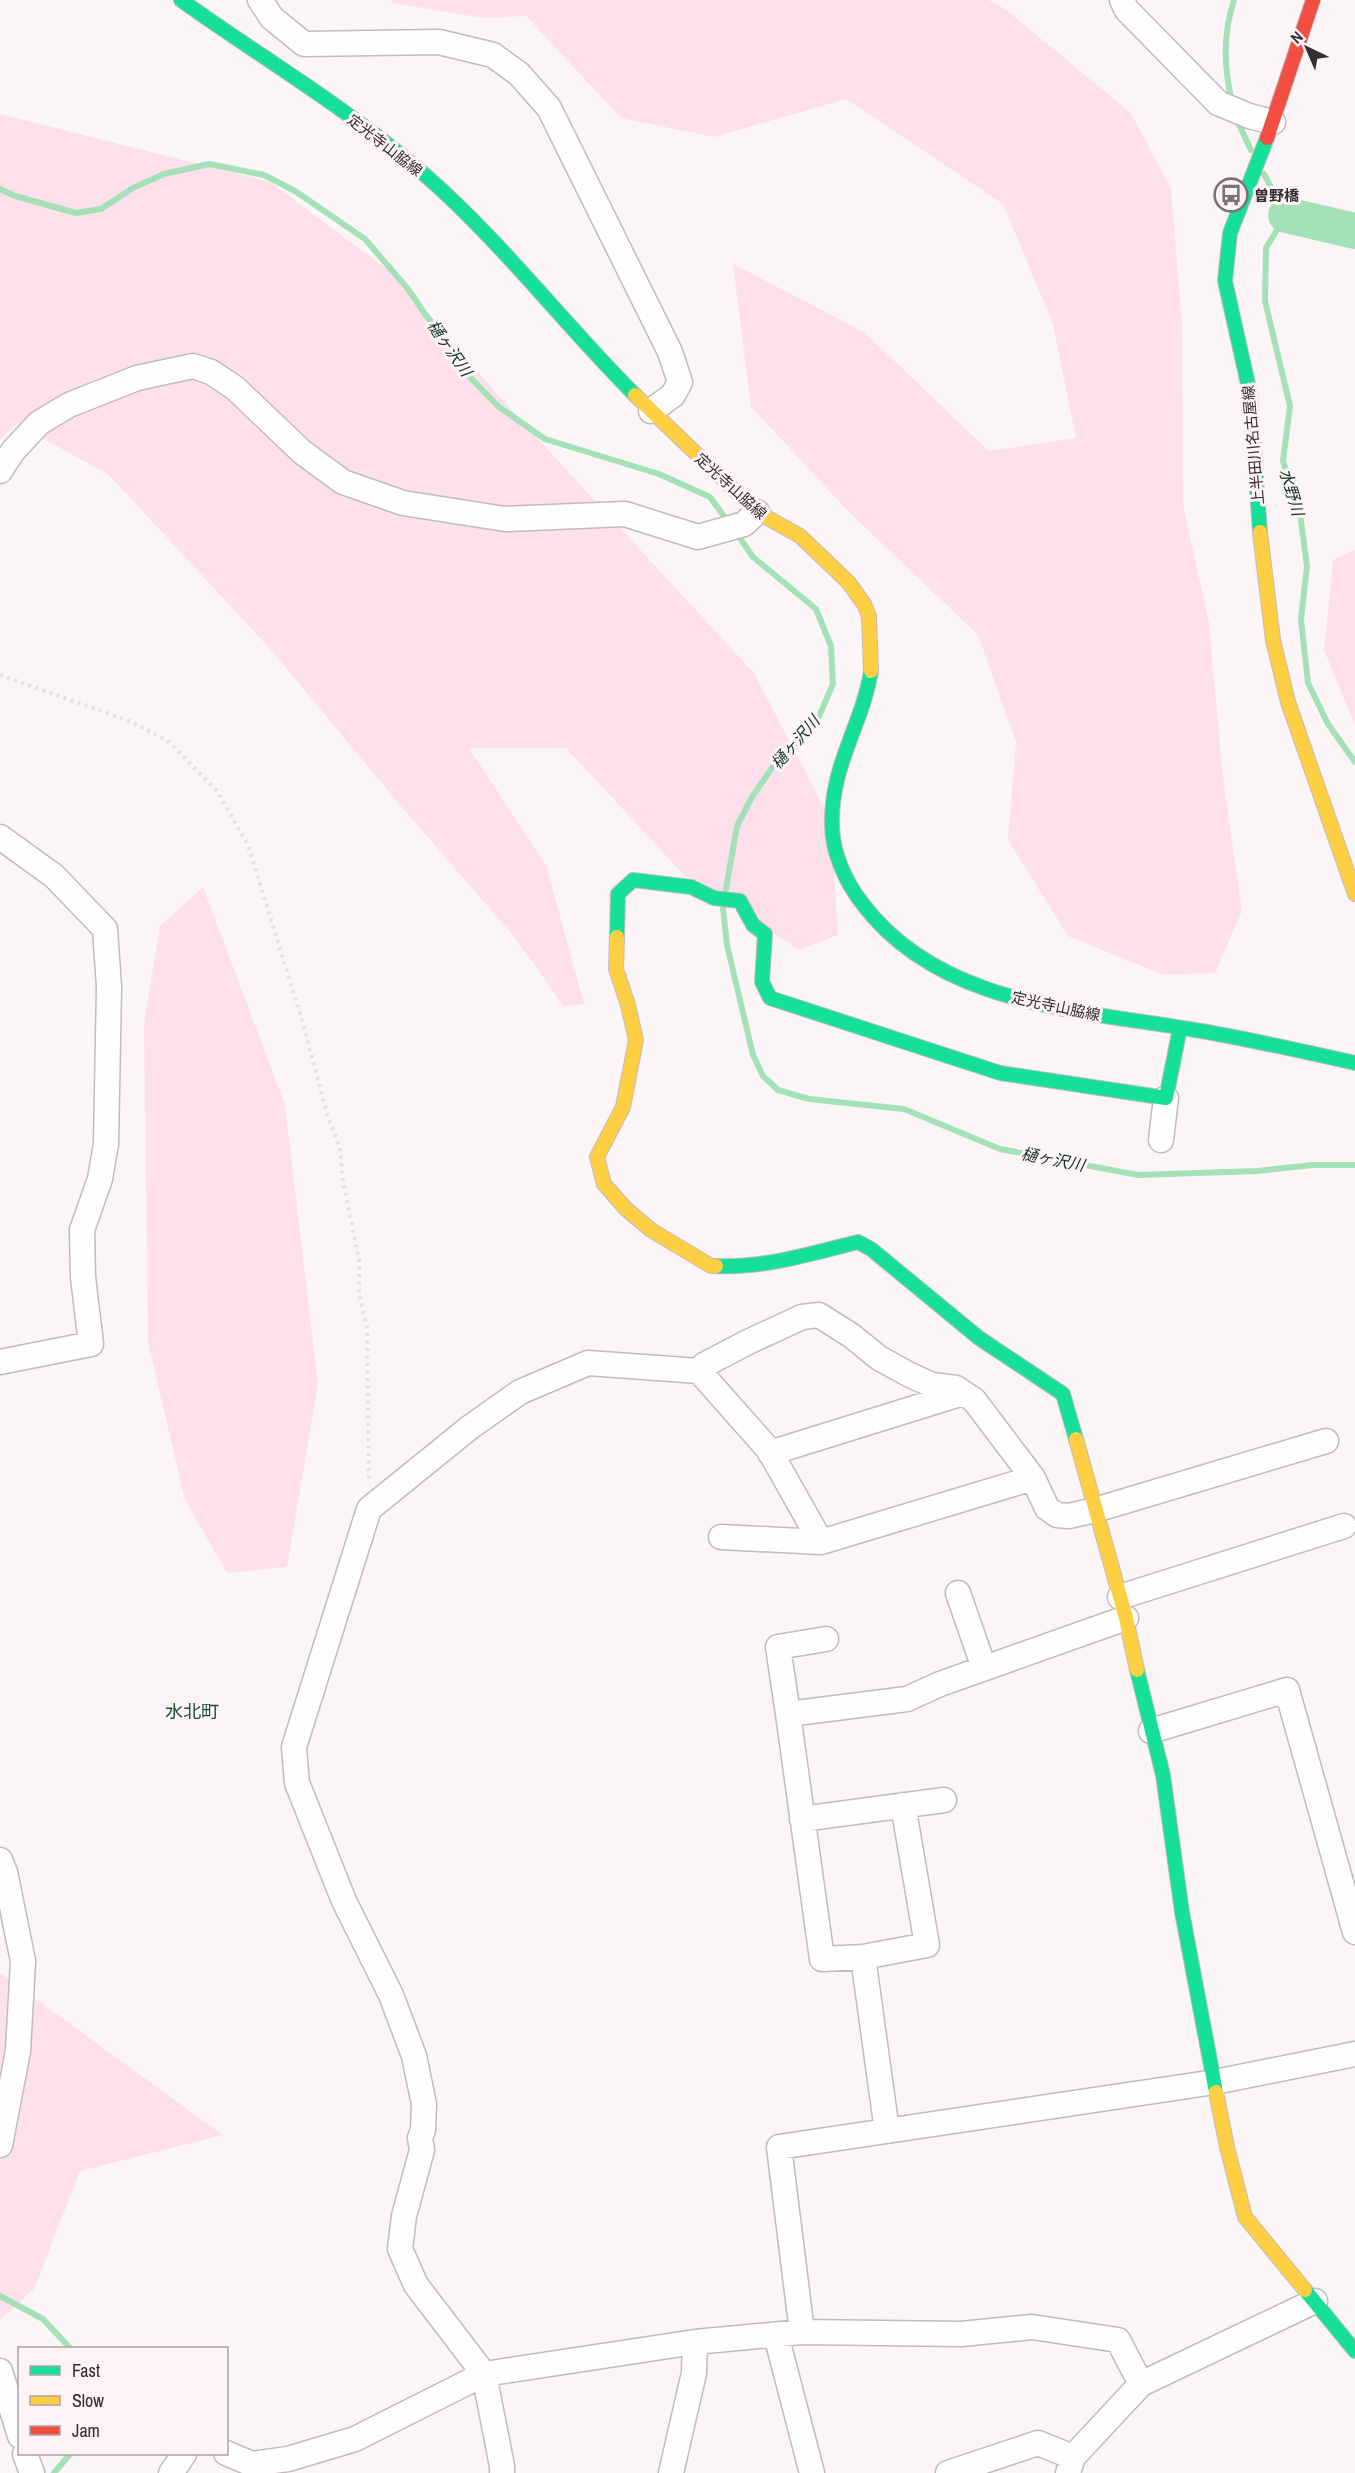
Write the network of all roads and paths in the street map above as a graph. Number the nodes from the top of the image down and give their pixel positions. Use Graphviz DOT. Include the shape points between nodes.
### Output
graph roads {
  1 [pos="181,0"];
  2 [pos="260,0"];
  3 [pos="1122,0"];
  4 [pos="1312,0"];
  5 [pos="1273,122"];
  6 [pos="651,411"];
  7 [pos="0,471"];
  8 [pos="750,518"];
  9 [pos="0,675"];
  10 [pos="0,837"];
  11 [pos="1355,894"];
  12 [pos="1180,1028"];
  13 [pos="1355,1063"];
  14 [pos="1166,1098"];
  15 [pos="1161,1140"];
  16 [pos="0,1362"];
  17 [pos="699,1371"];
  18 [pos="963,1392"];
  19 [pos="1326,1442"];
  20 [pos="770,1453"];
  21 [pos="1033,1478"];
  22 [pos="369,1509"];
  23 [pos="1095,1510"];
  24 [pos="1344,1526"];
  25 [pos="722,1536"];
  26 [pos="821,1542"];
  27 [pos="958,1593"];
  28 [pos="1123,1608"];
  29 [pos="826,1639"];
  30 [pos="984,1668"];
  31 [pos="788,1714"];
  32 [pos="1151,1731"];
  33 [pos="944,1800"];
  34 [pos="903,1805"];
  35 [pos="802,1819"];
  36 [pos="0,1860"];
  37 [pos="1355,1932"];
  38 [pos="863,1957"];
  39 [pos="1355,2054"];
  40 [pos="1215,2082"];
  41 [pos="887,2131"];
  42 [pos="0,2145"];
  43 [pos="1315,2301"];
  44 [pos="802,2332"];
  45 [pos="776,2336"];
  46 [pos="694,2342"];
  47 [pos="1355,2351"];
  48 [pos="0,2371"];
  49 [pos="484,2374"];
  50 [pos="1141,2384"];
  51 [pos="18,2430"];
  52 [pos="228,2454"];
  53 [pos="25,2455"];
  54 [pos="183,2455"];
  55 [pos="1071,2465"];
  56 [pos="32,2473"];
  57 [pos="171,2473"];
  58 [pos="502,2473"];
  59 [pos="671,2473"];
  60 [pos="812,2473"];
  61 [pos="948,2473"];
  1 -- 6 [label="main road, 定光寺山脇線" via="293,76 425,175"];
  2 -- 6 [label="street" via="272,18 304,44 439,42 493,55 519,74 549,108 670,352 680,382 673,395"];
  3 -- 5 [label="street" via="1126,9 1218,103"];
  4 -- 5 [label="main road, 上半田川名古屋線"];
  5 -- 11 [label="main road, 上半田川名古屋線" via="1230,233 1224,280 1250,393 1262,560 1273,640 1288,702"];
  6 -- 8 [label="main road, 定光寺山脇線"];
  7 -- 8 [label="street" via="39,423 69,405 137,378 193,366 211,372 235,388 302,452 343,482 403,503 505,519 625,514 698,537"];
  8 -- 12 [label="main road, 定光寺山脇線" via="772,522 799,535 844,576 868,613 873,663 868,692 844,750 832,796 831,838 844,877 861,906 917,955 967,981 1029,1003"];
  9 -- 22 [label="path" via="132,722 169,741 217,791 248,845 340,1148 367,1328"];
  10 -- 16 [label="street" via="54,876 105,929 109,987 106,1144 100,1179 82,1230 82,1277 91,1344"];
  12 -- 13 [label="main road, 定光寺山脇線"];
  12 -- 14 [label="main road"];
  14 -- 15 [label="street"];
  14 -- 23 [label="main road" via="1000,1073 770,998 762,982 765,934 753,925 740,901 714,898 691,886 633,880 618,894 616,969 636,1040 623,1107 597,1157 604,1184 651,1230 711,1266 769,1264 858,1242 871,1249 979,1338 1063,1394"];
  17 -- 18 [label="street" via="748,1342 802,1317 819,1315 910,1375"];
  17 -- 20 [label="street"];
  17 -- 22 [label="street" via="588,1363 520,1392"];
  18 -- 20 [label="street"];
  18 -- 21 [label="street" via="999,1430"];
  19 -- 23 [label="street"];
  20 -- 26 [label="street"];
  21 -- 23 [label="street" via="1047,1508 1057,1515"];
  21 -- 26 [label="street"];
  22 -- 49 [label="street" via="294,1747 297,1782 344,1901 391,1995 414,2056 424,2104 422,2150 404,2216 400,2249 416,2285"];
  23 -- 28 [label="main road"];
  24 -- 28 [label="street"];
  25 -- 26 [label="street"];
  27 -- 30 [label="street"];
  28 -- 30 [label="street"];
  28 -- 32 [label="main road"];
  29 -- 31 [label="street" via="778,1647"];
  30 -- 31 [label="street" via="907,1699"];
  31 -- 35 [label="street"];
  32 -- 37 [label="street" via="1287,1690"];
  32 -- 40 [label="main road" via="1163,1775 1182,1912"];
  33 -- 34 [label="street"];
  34 -- 35 [label="street"];
  34 -- 38 [label="street" via="927,1946"];
  35 -- 38 [label="street" via="822,1959"];
  36 -- 42 [label="street" via="24,1961 18,2051"];
  38 -- 41 [label="street"];
  39 -- 40 [label="street"];
  40 -- 41 [label="street"];
  40 -- 43 [label="main road" via="1245,2217"];
  41 -- 44 [label="street" via="779,2147"];
  43 -- 47 [label="main road"];
  43 -- 50 [label="street"];
  44 -- 45 [label="street"];
  44 -- 50 [label="street" via="961,2334 1043,2328 1118,2340"];
  45 -- 46 [label="street"];
  45 -- 60 [label="street"];
  46 -- 49 [label="street"];
  46 -- 59 [label="street" via="694,2373"];
  48 -- 51 [label="street"];
  49 -- 52 [label="street" via="355,2439 299,2456 252,2464"];
  49 -- 58 [label="street"];
  50 -- 55 [label="street"];
  53 -- 56 [label="street"];
  54 -- 57 [label="street"];
  55 -- 61 [label="street" via="1038,2443"];
}
